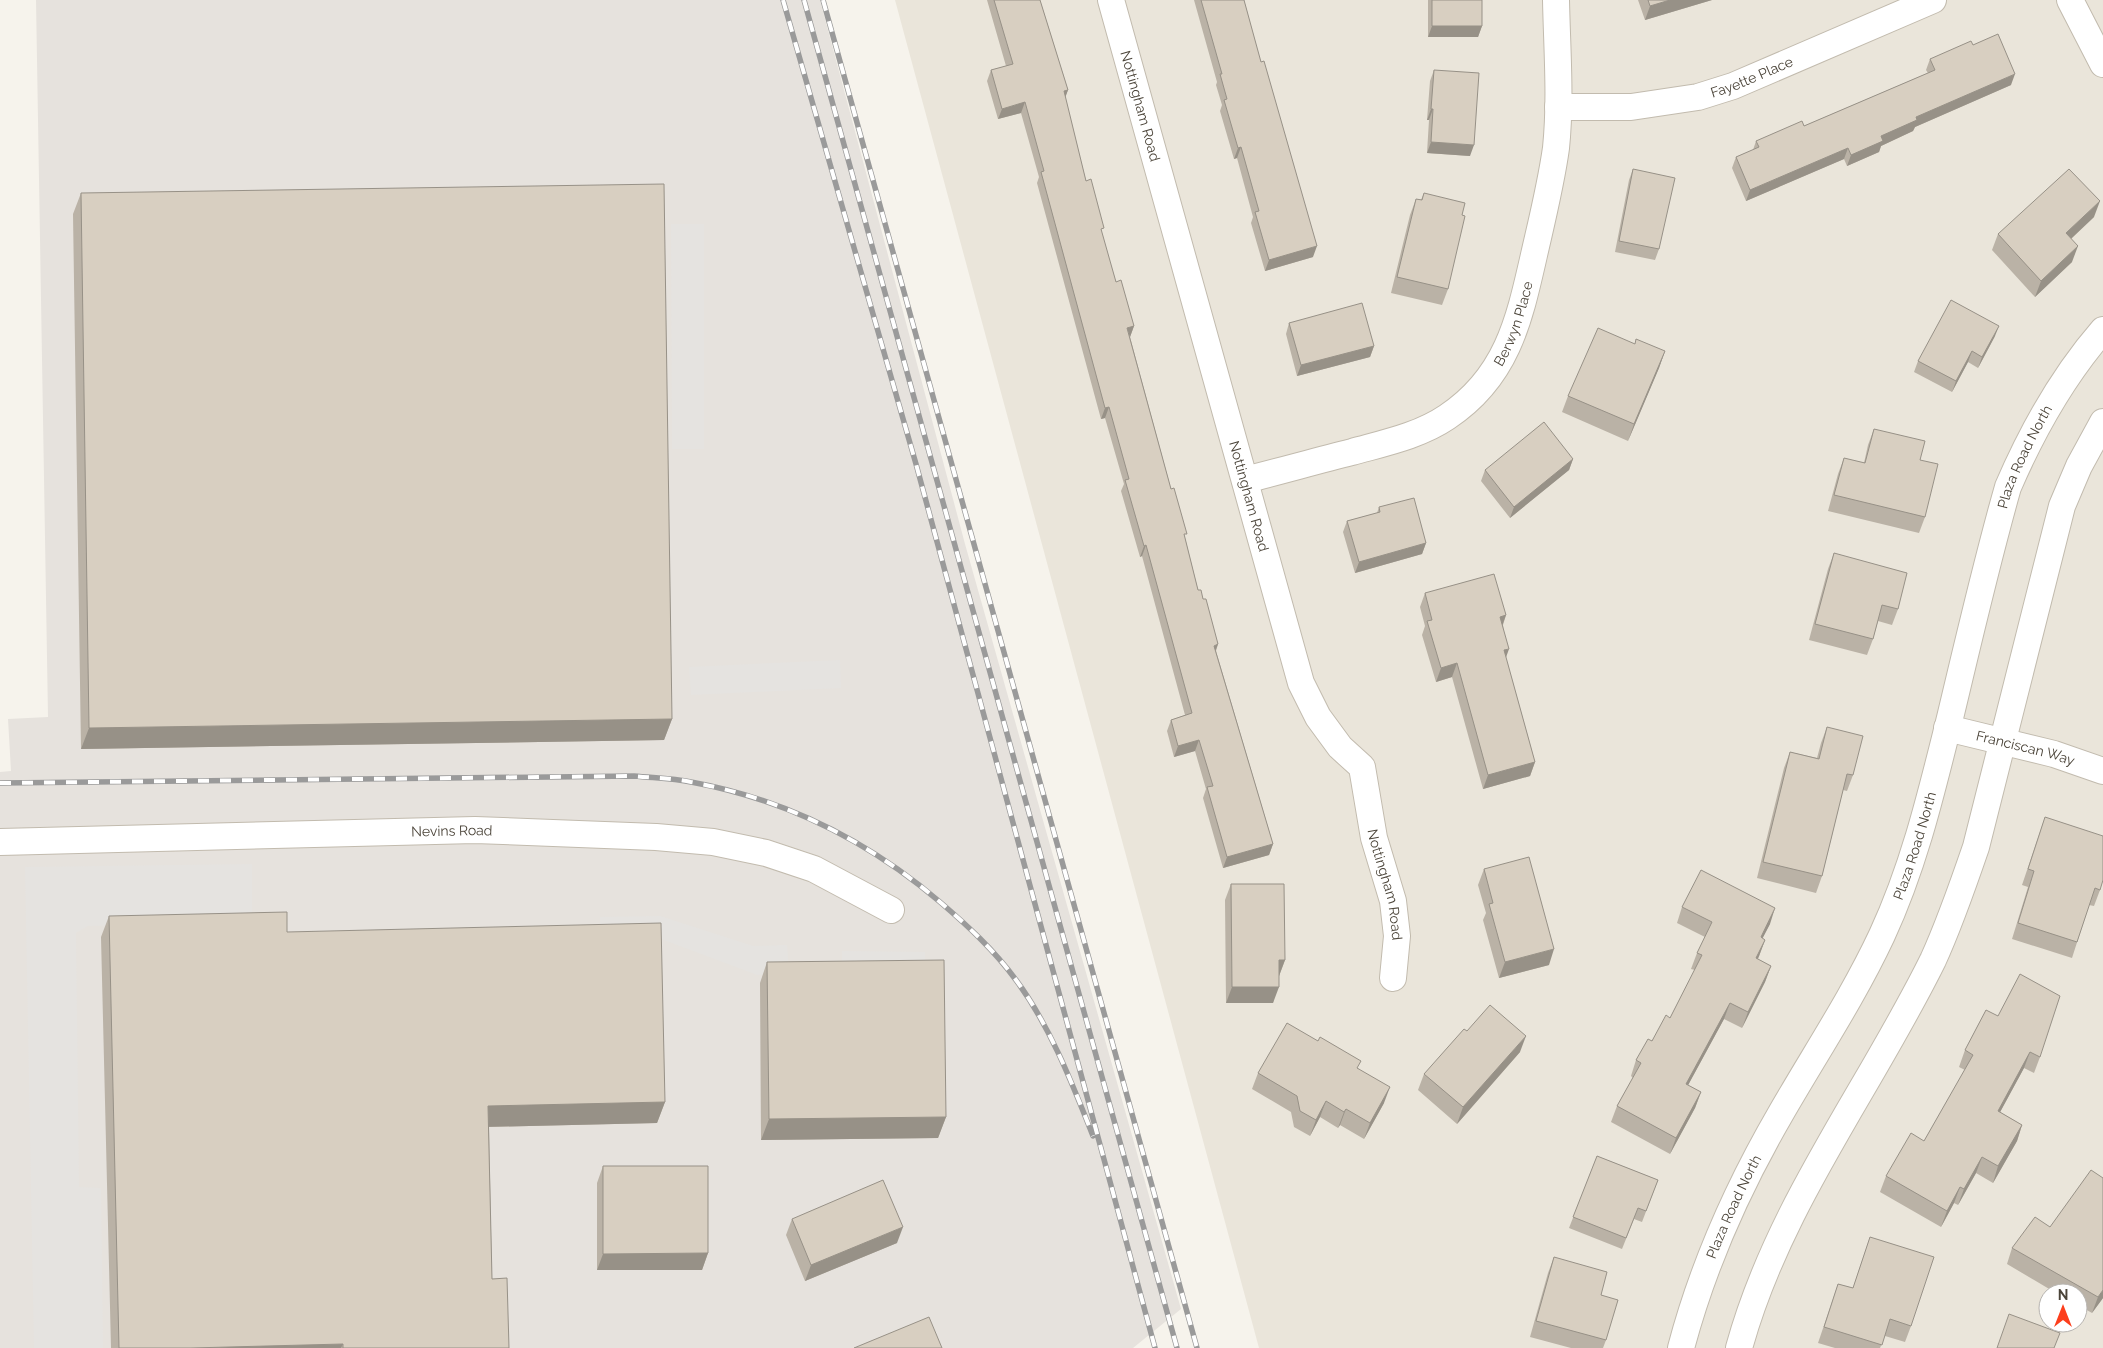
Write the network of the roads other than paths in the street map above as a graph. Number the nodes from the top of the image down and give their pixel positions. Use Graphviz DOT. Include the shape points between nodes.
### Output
graph roads {
  1 [pos="1110,0"];
  2 [pos="1556,0"];
  3 [pos="1933,0"];
  4 [pos="2070,0"];
  5 [pos="2103,64"];
  6 [pos="1558,106"];
  7 [pos="2103,330"];
  8 [pos="2103,422"];
  9 [pos="1246,480"];
  10 [pos="1948,728"];
  11 [pos="2002,741"];
  12 [pos="2103,771"];
  13 [pos="0,842"];
  14 [pos="891,910"];
  15 [pos="1393,978"];
  16 [pos="1681,1348"];
  17 [pos="1739,1348"];
  1 -- 9 [label="street, Nottingham Road"];
  2 -- 6 [label="street, Berwyn Place"];
  3 -- 6 [label="street, Fayette Place" via="1733,86 1698,97 1631,106"];
  4 -- 5 [label="street"];
  6 -- 9 [label="street, Berwyn Place" via="1549,188 1523,303 1513,337 1497,369 1474,396 1446,418 1419,431"];
  7 -- 10 [label="street, Plaza Road North" via="2078,358 2052,398 2008,487"];
  8 -- 11 [label="street" via="2062,506"];
  9 -- 15 [label="street, Nottingham Road" via="1301,683 1323,724 1340,747 1362,767 1374,838 1393,901 1397,936"];
  10 -- 11 [label="street, Franciscan Way"];
  10 -- 16 [label="street, Plaza Road North" via="1922,830 1882,935 1732,1206 1691,1310"];
  11 -- 12 [label="street, Franciscan Way"];
  11 -- 17 [label="street" via="1976,846 1933,958 1796,1203 1762,1280"];
  13 -- 14 [label="street, Nevins Road" via="475,830 656,837 713,842 766,853 814,869"];
}
